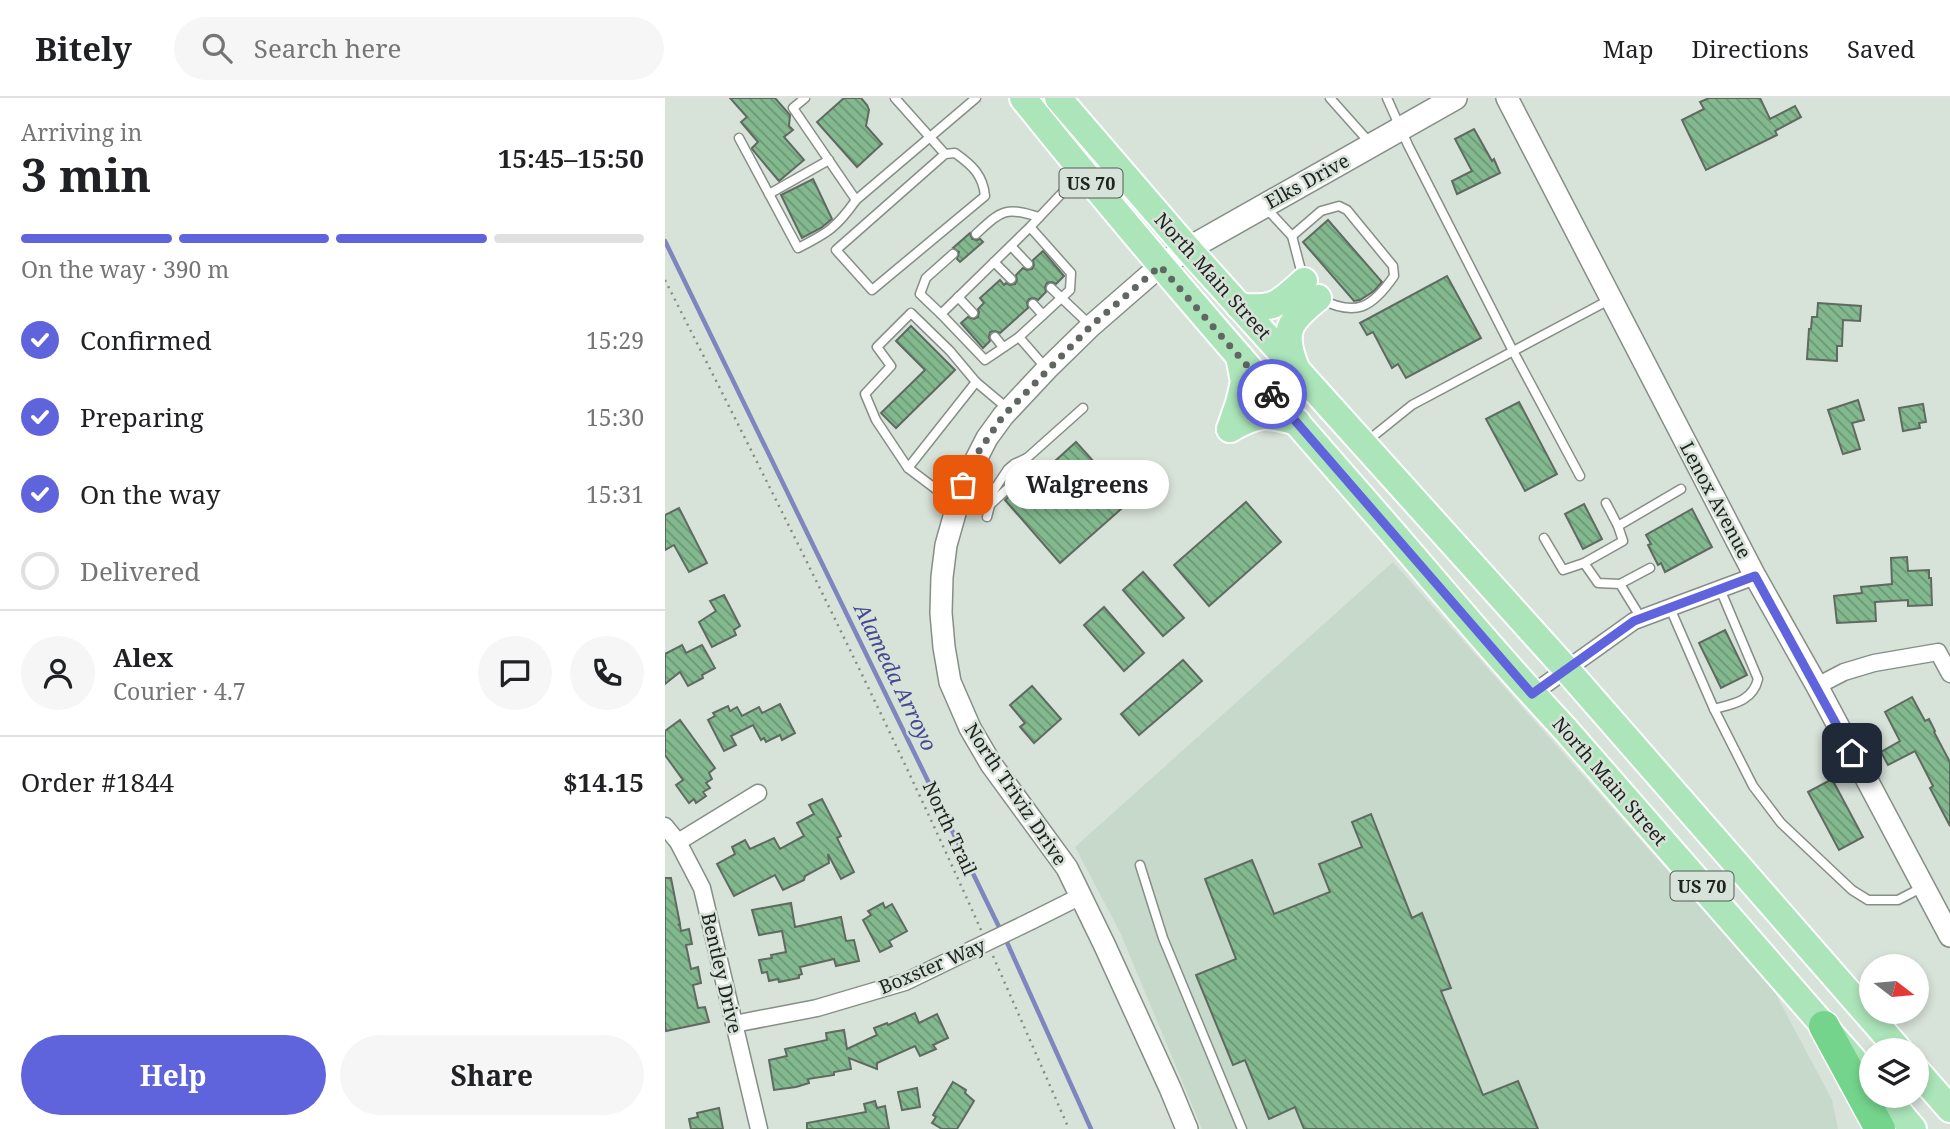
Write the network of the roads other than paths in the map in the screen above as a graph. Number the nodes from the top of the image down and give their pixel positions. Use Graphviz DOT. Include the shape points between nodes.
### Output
graph roads {
  1 [pos="805,98"];
  2 [pos="895,98"];
  3 [pos="976,98"];
  4 [pos="1023,98"];
  5 [pos="1058,98"];
  6 [pos="1330,98"];
  7 [pos="1455,98"];
  8 [pos="1507,98"];
  9 [pos="1391,99"];
  10 [pos="1400,129"];
  11 [pos="931,137"];
  12 [pos="739,138"];
  13 [pos="1371,145"];
  14 [pos="945,155"];
  15 [pos="829,160"];
  16 [pos="1082,172"];
  17 [pos="769,194"];
  18 [pos="856,200"];
  19 [pos="1264,206"];
  20 [pos="1039,217"];
  21 [pos="1030,228"];
  22 [pos="976,234"];
  23 [pos="1292,236"];
  24 [pos="1011,246"];
  25 [pos="1188,249"];
  26 [pos="953,254"];
  27 [pos="995,262"];
  28 [pos="1028,264"];
  29 [pos="1160,266"];
  30 [pos="1011,279"];
  31 [pos="1052,288"];
  32 [pos="1311,289"];
  33 [pos="958,298"];
  34 [pos="1062,298"];
  35 [pos="1611,299"];
  36 [pos="1033,304"];
  37 [pos="1239,306"];
  38 [pos="973,313"];
  39 [pos="941,314"];
  40 [pos="1043,315"];
  41 [pos="1091,326"];
  42 [pos="995,337"];
  43 [pos="1019,337"];
  44 [pos="1003,347"];
  45 [pos="1513,351"];
  46 [pos="1239,356"];
  47 [pos="1047,369"];
  48 [pos="1296,369"];
  49 [pos="976,382"];
  50 [pos="1083,408"];
  51 [pos="1009,410"];
  52 [pos="1297,422"];
  53 [pos="1363,444"];
  54 [pos="1027,458"];
  55 [pos="908,468"];
  56 [pos="1580,476"];
  57 [pos="1681,489"];
  58 [pos="1606,503"];
  59 [pos="991,504"];
  60 [pos="958,505"];
  61 [pos="987,517"];
  62 [pos="1618,526"];
  63 [pos="1544,538"];
  64 [pos="1584,563"];
  65 [pos="1650,568"];
  66 [pos="1755,576"];
  67 [pos="1620,584"];
  68 [pos="1720,589"];
  69 [pos="1670,608"];
  70 [pos="1641,618"];
  71 [pos="1567,670"];
  72 [pos="1950,674"];
  73 [pos="1817,687"];
  74 [pos="1532,694"];
  75 [pos="1714,709"];
  76 [pos="758,793"];
  77 [pos="665,826"];
  78 [pos="678,842"];
  79 [pos="1140,865"];
  80 [pos="1924,887"];
  81 [pos="1081,896"];
  82 [pos="1950,936"];
  83 [pos="734,1024"];
  84 [pos="1824,1026"];
  85 [pos="1889,1038"];
  86 [pos="1859,1066"];
  87 [pos="1929,1085"];
  88 [pos="1895,1108"];
  89 [pos="1950,1109"];
  90 [pos="758,1129"];
  91 [pos="1187,1129"];
  92 [pos="1242,1129"];
  93 [pos="1880,1129"];
  94 [pos="1913,1129"];
  1 -- 15 [label="lane" via="793,108"];
  2 -- 11 [label="lane"];
  3 -- 11 [label="lane"];
  4 -- 16 [label="main road, North Main Street / US 70"];
  5 -- 25 [label="main road, North Main Street / US 70"];
  6 -- 13 [label="lane"];
  7 -- 10 [label="main road, Elks Drive"];
  8 -- 35 [label="street, Lenox Avenue"];
  9 -- 10 [label="lane"];
  10 -- 13 [label="main road, Elks Drive"];
  10 -- 45 [label="lane"];
  11 -- 14 [label="lane"];
  11 -- 18 [label="lane"];
  12 -- 17 [label="lane"];
  13 -- 19 [label="main road, Elks Drive"];
  14 -- 14 [label="lane" via="955,153 970,164 984,183 985,196 872,290 836,250"];
  15 -- 17 [label="lane"];
  15 -- 18 [label="lane"];
  16 -- 20 [label="lane"];
  16 -- 29 [label="main road, North Main Street / US 70"];
  17 -- 18 [label="lane" via="798,248 828,232"];
  19 -- 23 [label="lane"];
  19 -- 25 [label="main road, Elks Drive"];
  20 -- 21 [label="lane"];
  20 -- 22 [label="lane" via="1017,210 997,214"];
  21 -- 24 [label="lane"];
  21 -- 34 [label="lane" via="1071,273 1070,290"];
  23 -- 32 [label="lane"];
  23 -- 32 [label="lane" via="1321,211 1339,206 1393,266 1394,276 1387,286 1358,309 1334,306"];
  24 -- 27 [label="lane"];
  24 -- 28 [label="lane"];
  25 -- 29 [label="main road, Elks Drive"];
  25 -- 37 [label="main road, North Main Street / US 70"];
  26 -- 39 [label="lane" via="926,278 921,294"];
  27 -- 30 [label="lane"];
  27 -- 33 [label="lane"];
  29 -- 41 [label="street, North Triviz Drive"];
  29 -- 46 [label="main road, North Main Street / US 70"];
  31 -- 34 [label="lane"];
  32 -- 37 [label="main road" via="1268,307"];
  32 -- 48 [label="main road" via="1291,324 1288,339"];
  33 -- 38 [label="lane"];
  33 -- 39 [label="lane"];
  34 -- 40 [label="lane"];
  34 -- 41 [label="lane"];
  35 -- 45 [label="lane"];
  35 -- 66 [label="street, Lenox Avenue"];
  36 -- 40 [label="lane"];
  37 -- 48 [label="main road, North Main Street / US 70"];
  39 -- 44 [label="lane" via="985,360"];
  40 -- 43 [label="lane"];
  41 -- 47 [label="street, North Triviz Drive"];
  42 -- 44 [label="lane"];
  43 -- 44 [label="lane"];
  43 -- 47 [label="lane"];
  45 -- 53 [label="lane" via="1412,405"];
  45 -- 56 [label="lane"];
  46 -- 52 [label="main road, North Main Street / US 70"];
  46 -- 52 [label="main road" via="1244,383 1230,429 1250,418 1271,415"];
  47 -- 51 [label="street, North Triviz Drive"];
  48 -- 53 [label="main road, North Main Street / US 70"];
  49 -- 51 [label="lane"];
  49 -- 55 [label="lane"];
  49 -- 55 [label="lane" via="911,313 877,346 891,366 865,394 876,420"];
  50 -- 54 [label="lane"];
  51 -- 60 [label="street, North Triviz Drive" via="979,451"];
  52 -- 74 [label="main road, North Main Street / US 70"];
  53 -- 71 [label="main road, North Main Street / US 70"];
  54 -- 59 [label="lane" via="1020,476"];
  54 -- 59 [label="lane" via="1003,476"];
  55 -- 60 [label="lane"];
  57 -- 62 [label="lane"];
  58 -- 62 [label="lane"];
  59 -- 61 [label="lane"];
  60 -- 81 [label="street, North Triviz Drive" via="942,578 941,613 950,682 991,764 1067,868"];
  62 -- 64 [label="lane" via="1623,541"];
  63 -- 64 [label="lane" via="1563,570"];
  64 -- 67 [label="lane" via="1598,583"];
  65 -- 67 [label="lane"];
  66 -- 68 [label="street"];
  66 -- 73 [label="street, Lenox Avenue"];
  67 -- 70 [label="lane"];
  68 -- 69 [label="street"];
  68 -- 75 [label="lane" via="1758,679 1750,696"];
  69 -- 70 [label="street"];
  69 -- 75 [label="lane"];
  70 -- 71 [label="street"];
  71 -- 74 [label="street"];
  71 -- 85 [label="main road, North Main Street / US 70"];
  72 -- 73 [label="street" via="1938,652 1874,663"];
  73 -- 80 [label="street, Lenox Avenue"];
  74 -- 84 [label="main road, North Main Street / US 70"];
  75 -- 80 [label="lane" via="1753,786 1781,822 1852,890 1868,900 1898,900"];
  76 -- 78 [label="street"];
  77 -- 78 [label="street, Bentley Drive"];
  78 -- 83 [label="street, Bentley Drive" via="702,888"];
  79 -- 92 [label="lane" via="1163,938"];
  80 -- 82 [label="street, Lenox Avenue"];
  81 -- 83 [label="street, Boxster Way, bridge" via="905,982 817,1008"];
  81 -- 91 [label="street, North Triviz Drive"];
  83 -- 90 [label="street, Bentley Drive"];
  84 -- 86 [label="main road, North Main Street / US 70"];
  84 -- 93 [label="highway"];
  87 -- 89 [label="main road"];
  88 -- 94 [label="main road"];
}
